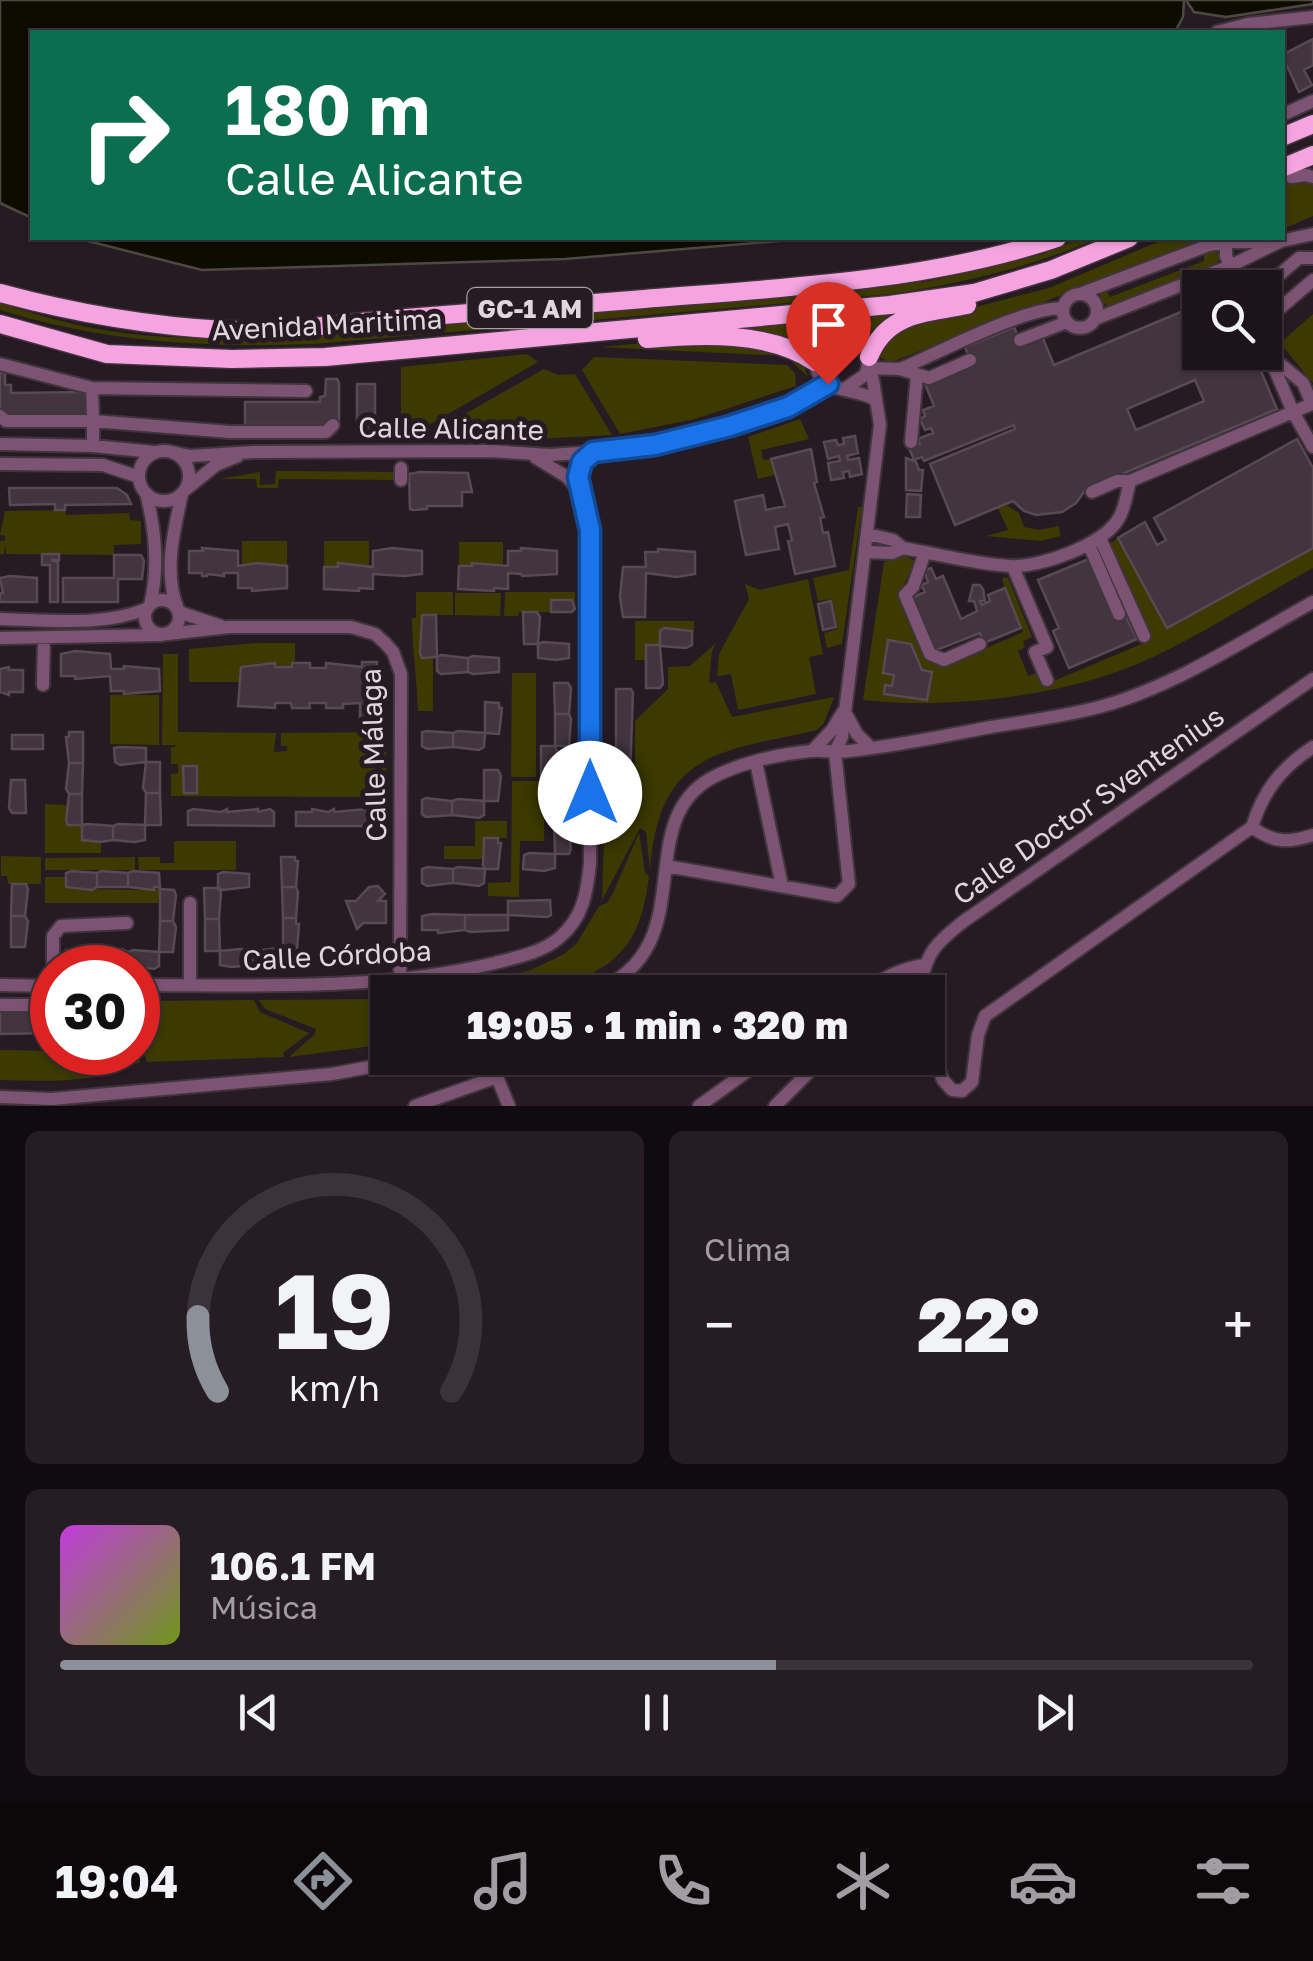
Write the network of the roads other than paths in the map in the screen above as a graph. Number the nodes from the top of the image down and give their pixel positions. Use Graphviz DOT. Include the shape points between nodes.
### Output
graph roads {
  1 [pos="1313,17"];
  2 [pos="1225,30"];
  3 [pos="1313,100"];
  4 [pos="1285,114"];
  5 [pos="1313,124"];
  6 [pos="1285,137"];
  7 [pos="1313,154"];
  8 [pos="1313,168"];
  9 [pos="1285,176"];
  10 [pos="1313,177"];
  11 [pos="1313,234"];
  12 [pos="1052,240"];
  13 [pos="1124,240"];
  14 [pos="1285,240"];
  15 [pos="1285,240"];
  16 [pos="1280,241"];
  17 [pos="1226,242"];
  18 [pos="1084,258"];
  19 [pos="1313,258"];
  20 [pos="1230,266"];
  21 [pos="1232,270"];
  22 [pos="1282,273"];
  23 [pos="1313,280"];
  24 [pos="0,293"];
  25 [pos="1082,294"];
  26 [pos="1282,303"];
  27 [pos="1065,315"];
  28 [pos="1096,320"];
  29 [pos="0,324"];
  30 [pos="507,340"];
  31 [pos="1020,340"];
  32 [pos="970,360"];
  33 [pos="815,362"];
  34 [pos="868,362"];
  35 [pos="0,364"];
  36 [pos="1282,364"];
  37 [pos="900,369"];
  38 [pos="1276,370"];
  39 [pos="917,374"];
  40 [pos="828,384"];
  41 [pos="92,388"];
  42 [pos="846,388"];
  43 [pos="306,392"];
  44 [pos="874,399"];
  45 [pos="1294,412"];
  46 [pos="0,416"];
  47 [pos="92,421"];
  48 [pos="332,425"];
  49 [pos="911,442"];
  50 [pos="0,444"];
  51 [pos="93,446"];
  52 [pos="1313,447"];
  53 [pos="154,452"];
  54 [pos="172,452"];
  55 [pos="593,452"];
  56 [pos="240,454"];
  57 [pos="530,455"];
  58 [pos="569,457"];
  59 [pos="0,464"];
  60 [pos="572,477"];
  61 [pos="139,478"];
  62 [pos="1130,481"];
  63 [pos="183,491"];
  64 [pos="1092,492"];
  65 [pos="146,493"];
  66 [pos="868,534"];
  67 [pos="1094,541"];
  68 [pos="903,548"];
  69 [pos="866,552"];
  70 [pos="925,552"];
  71 [pos="1013,567"];
  72 [pos="1313,602"];
  73 [pos="148,607"];
  74 [pos="178,610"];
  75 [pos="1118,614"];
  76 [pos="0,619"];
  77 [pos="228,628"];
  78 [pos="165,634"];
  79 [pos="1144,636"];
  80 [pos="0,638"];
  81 [pos="44,639"];
  82 [pos="980,644"];
  83 [pos="1313,679"];
  84 [pos="1047,680"];
  85 [pos="43,685"];
  86 [pos="1313,692"];
  87 [pos="1292,695"];
  88 [pos="844,710"];
  89 [pos="1313,747"];
  90 [pos="871,748"];
  91 [pos="813,750"];
  92 [pos="835,752"];
  93 [pos="756,762"];
  94 [pos="1252,827"];
  95 [pos="1313,835"];
  96 [pos="666,866"];
  97 [pos="782,886"];
  98 [pos="190,902"];
  99 [pos="128,923"];
  100 [pos="53,945"];
  101 [pos="924,964"];
  102 [pos="400,975"];
  103 [pos="437,975"];
  104 [pos="624,975"];
  105 [pos="893,975"];
  106 [pos="922,975"];
  107 [pos="370,979"];
  108 [pos="0,985"];
  109 [pos="160,985"];
  110 [pos="190,985"];
  111 [pos="30,986"];
  112 [pos="0,1005"];
  113 [pos="30,1005"];
  114 [pos="370,1067"];
  115 [pos="742,1075"];
  116 [pos="805,1075"];
  117 [pos="942,1075"];
  118 [pos="498,1077"];
  119 [pos="0,1097"];
  120 [pos="129,1099"];
  121 [pos="414,1106"];
  122 [pos="508,1106"];
  123 [pos="699,1106"];
  124 [pos="774,1106"];
  1 -- 2 [label="street"];
  3 -- 4 [label="street"];
  5 -- 6 [label="highway"];
  7 -- 9 [label="highway"];
  8 -- 9 [label="highway"];
  9 -- 10 [label="street"];
  11 -- 14 [label="street"];
  12 -- 24 [label="highway, Avenida Maritima / GC-1 AM" via="940,270 308,327 228,330 132,322"];
  13 -- 18 [label="highway, Avenida Maritima / GC-1 AM"];
  15 -- 16 [label="street"];
  16 -- 17 [label="street"];
  16 -- 20 [label="street"];
  17 -- 20 [label="street"];
  17 -- 25 [label="street"];
  18 -- 30 [label="highway, Avenida Maritima / GC-1 AM" via="974,293"];
  18 -- 34 [label="highway" via="1046,281 893,322 874,342"];
  19 -- 22 [label="street" via="1299,258"];
  20 -- 21 [label="street"];
  20 -- 28 [label="street"];
  23 -- 26 [label="street"];
  25 -- 27 [label="street" via="1068,298"];
  25 -- 28 [label="street" via="1096,302"];
  27 -- 28 [label="street" via="1081,328"];
  27 -- 31 [label="street"];
  27 -- 37 [label="street" via="1053,308 1013,321"];
  29 -- 30 [label="highway, Avenida Maritima / GC-1 AM" via="107,354 232,359"];
  30 -- 33 [label="highway" via="722,338 794,348"];
  32 -- 39 [label="street" via="928,378"];
  33 -- 34 [label="street" via="820,345 835,335 852,336 866,348"];
  33 -- 40 [label="street"];
  34 -- 37 [label="street"];
  34 -- 42 [label="street" via="860,382"];
  34 -- 44 [label="street"];
  35 -- 41 [label="street"];
  36 -- 45 [label="street" via="1303,383 1312,404"];
  37 -- 39 [label="street"];
  38 -- 45 [label="street"];
  39 -- 49 [label="street"];
  40 -- 42 [label="street"];
  40 -- 55 [label="street, Calle Alicante" via="788,407 730,426"];
  41 -- 43 [label="street"];
  41 -- 47 [label="street"];
  42 -- 44 [label="street"];
  44 -- 66 [label="street" via="880,425"];
  45 -- 52 [label="street"];
  45 -- 62 [label="street"];
  46 -- 47 [label="street"];
  47 -- 48 [label="street" via="230,432 326,432"];
  47 -- 51 [label="street"];
  50 -- 51 [label="street"];
  51 -- 53 [label="street"];
  53 -- 54 [label="street"];
  53 -- 61 [label="street" via="142,462"];
  54 -- 56 [label="street, Calle Alicante"];
  54 -- 63 [label="street" via="186,464"];
  55 -- 58 [label="street, Calle Alicante"];
  55 -- 60 [label="street"];
  56 -- 57 [label="street, Calle Alicante"];
  56 -- 63 [label="street"];
  57 -- 58 [label="street, Calle Alicante"];
  57 -- 60 [label="street, Calle Córdoba"];
  58 -- 60 [label="street" via="562,468"];
  59 -- 61 [label="street" via="104,465"];
  60 -- 103 [label="street, Calle Córdoba" via="590,530 586,898 576,920 534,953"];
  61 -- 65 [label="street"];
  62 -- 64 [label="street"];
  62 -- 67 [label="street" via="1120,517"];
  63 -- 65 [label="street" via="162,501"];
  63 -- 74 [label="street" via="172,538"];
  65 -- 73 [label="street" via="154,538"];
  66 -- 68 [label="street"];
  66 -- 69 [label="street"];
  67 -- 71 [label="street"];
  67 -- 75 [label="street"];
  67 -- 79 [label="street"];
  68 -- 69 [label="street"];
  68 -- 70 [label="street"];
  69 -- 88 [label="street"];
  70 -- 71 [label="street"];
  70 -- 82 [label="street" via="905,594 930,654 944,660"];
  71 -- 84 [label="street" via="1047,647 1035,652"];
  72 -- 90 [label="street" via="1180,675 1104,706"];
  73 -- 74 [label="street" via="165,600"];
  73 -- 76 [label="street" via="98,620"];
  73 -- 78 [label="street" via="148,628"];
  74 -- 77 [label="street, Calle Málaga"];
  74 -- 78 [label="street" via="177,626"];
  77 -- 78 [label="street, Calle Málaga"];
  77 -- 102 [label="street, Calle Málaga" via="351,628 375,634 393,652 401,674"];
  78 -- 81 [label="street, Calle Málaga"];
  80 -- 81 [label="street, Calle Málaga"];
  81 -- 85 [label="street"];
  83 -- 87 [label="street, Calle Doctor Sventenius"];
  86 -- 87 [label="street"];
  87 -- 101 [label="street, Calle Doctor Sventenius" via="964,921 934,944"];
  88 -- 90 [label="street"];
  88 -- 91 [label="street"];
  88 -- 92 [label="street"];
  89 -- 94 [label="street" via="1261,797"];
  90 -- 92 [label="street"];
  91 -- 92 [label="street"];
  91 -- 93 [label="street"];
  92 -- 97 [label="street" via="849,884 837,896"];
  93 -- 96 [label="street" via="708,780 691,795 679,811"];
  93 -- 97 [label="street"];
  94 -- 95 [label="street" via="1270,840"];
  94 -- 117 [label="street" via="985,1016 972,1082 952,1090"];
  96 -- 97 [label="street"];
  96 -- 104 [label="street" via="652,941"];
  98 -- 110 [label="street"];
  99 -- 100 [label="street" via="61,926"];
  101 -- 105 [label="street"];
  101 -- 106 [label="street"];
  107 -- 110 [label="street, Calle Córdoba"];
  108 -- 111 [label="street"];
  109 -- 110 [label="street, Calle Córdoba"];
  112 -- 113 [label="street"];
  114 -- 120 [label="street"];
  115 -- 123 [label="street"];
  116 -- 124 [label="street"];
  118 -- 121 [label="street"];
  118 -- 122 [label="street"];
  119 -- 120 [label="street"];
}
